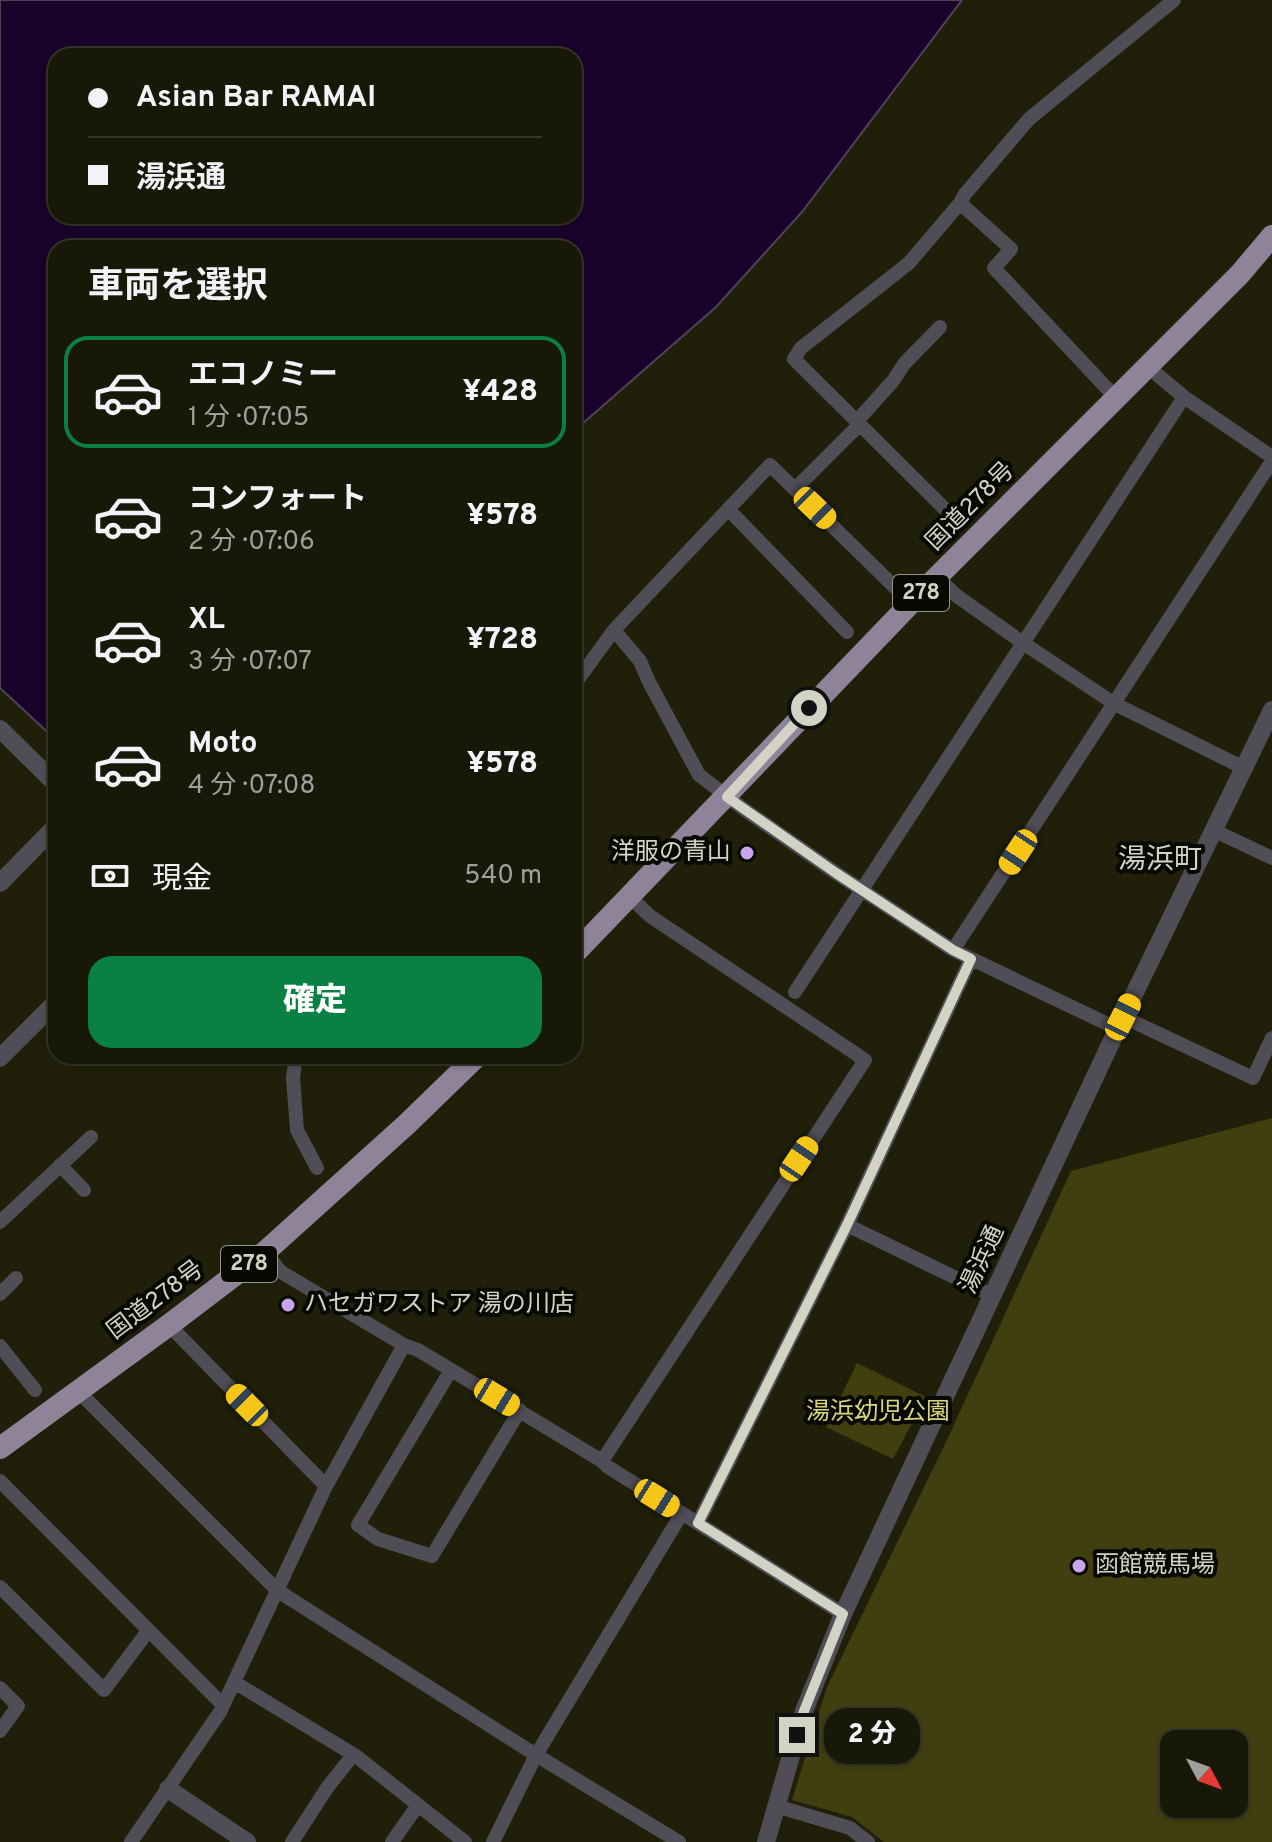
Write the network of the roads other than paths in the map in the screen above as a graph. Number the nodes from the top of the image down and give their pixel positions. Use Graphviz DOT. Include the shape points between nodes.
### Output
graph roads {
  1 [pos="1174,0"];
  2 [pos="960,203"];
  3 [pos="1272,236"];
  4 [pos="940,327"];
  5 [pos="1148,367"];
  6 [pos="1184,397"];
  7 [pos="1117,399"];
  8 [pos="858,424"];
  9 [pos="1272,459"];
  10 [pos="795,489"];
  11 [pos="728,509"];
  12 [pos="957,521"];
  13 [pos="937,577"];
  14 [pos="911,603"];
  15 [pos="614,630"];
  16 [pos="847,632"];
  17 [pos="1023,643"];
  18 [pos="582,674"];
  19 [pos="1115,704"];
  20 [pos="1272,710"];
  21 [pos="0,729"];
  22 [pos="1244,768"];
  23 [pos="48,776"];
  24 [pos="727,797"];
  25 [pos="1213,830"];
  26 [pos="48,834"];
  27 [pos="1272,858"];
  28 [pos="0,883"];
  29 [pos="862,890"];
  30 [pos="630,897"];
  31 [pos="582,946"];
  32 [pos="953,950"];
  33 [pos="971,959"];
  34 [pos="795,992"];
  35 [pos="48,1010"];
  36 [pos="1120,1023"];
  37 [pos="1272,1038"];
  38 [pos="0,1058"];
  39 [pos="295,1064"];
  40 [pos="469,1064"];
  41 [pos="91,1137"];
  42 [pos="60,1165"];
  43 [pos="317,1168"];
  44 [pos="84,1190"];
  45 [pos="0,1222"];
  46 [pos="847,1225"];
  47 [pos="265,1252"];
  48 [pos="16,1278"];
  49 [pos="0,1294"];
  50 [pos="993,1296"];
  51 [pos="169,1325"];
  52 [pos="404,1345"];
  53 [pos="0,1346"];
  54 [pos="451,1370"];
  55 [pos="35,1390"];
  56 [pos="78,1391"];
  57 [pos="520,1410"];
  58 [pos="0,1448"];
  59 [pos="602,1461"];
  60 [pos="0,1481"];
  61 [pos="326,1486"];
  62 [pos="682,1513"];
  63 [pos="698,1523"];
  64 [pos="0,1587"];
  65 [pos="278,1591"];
  66 [pos="843,1614"];
  67 [pos="148,1631"];
  68 [pos="234,1682"];
  69 [pos="0,1688"];
  70 [pos="223,1705"];
  71 [pos="0,1731"];
  72 [pos="353,1755"];
  73 [pos="536,1755"];
  74 [pos="168,1789"];
  75 [pos="418,1805"];
  76 [pos="776,1806"];
  77 [pos="131,1842"];
  78 [pos="247,1842"];
  79 [pos="292,1842"];
  80 [pos="392,1842"];
  81 [pos="465,1842"];
  82 [pos="493,1842"];
  83 [pos="679,1842"];
  84 [pos="766,1842"];
  85 [pos="868,1842"];
  1 -- 2 [label="street" via="1029,119"];
  2 -- 7 [label="street" via="1011,249 994,268"];
  2 -- 8 [label="street" via="909,263 794,359"];
  3 -- 5 [label="highway, 国道278号 / 278"];
  4 -- 8 [label="street"];
  5 -- 6 [label="street"];
  5 -- 7 [label="highway, 国道278号 / 278"];
  6 -- 9 [label="street"];
  6 -- 17 [label="street"];
  7 -- 13 [label="highway, 国道278号 / 278"];
  8 -- 10 [label="street"];
  8 -- 12 [label="street"];
  9 -- 19 [label="street"];
  10 -- 11 [label="street" via="770,465"];
  10 -- 14 [label="street"];
  11 -- 15 [label="street"];
  11 -- 16 [label="street"];
  13 -- 14 [label="highway, 国道278号 / 278"];
  13 -- 17 [label="street"];
  14 -- 24 [label="highway, 国道278号 / 278"];
  15 -- 18 [label="street"];
  15 -- 24 [label="street" via="640,661 699,775"];
  17 -- 19 [label="street"];
  17 -- 29 [label="street"];
  19 -- 22 [label="street"];
  19 -- 32 [label="street"];
  20 -- 22 [label="street, 湯浜通"];
  21 -- 23 [label="street"];
  22 -- 25 [label="street, 湯浜通"];
  24 -- 29 [label="street"];
  24 -- 30 [label="highway, 国道278号 / 278"];
  25 -- 27 [label="street"];
  25 -- 36 [label="street, 湯浜通"];
  26 -- 28 [label="street"];
  29 -- 32 [label="street"];
  29 -- 34 [label="street"];
  30 -- 31 [label="highway, 国道278号 / 278"];
  30 -- 59 [label="street" via="650,916 865,1060"];
  32 -- 33 [label="street"];
  33 -- 36 [label="street"];
  33 -- 46 [label="street"];
  35 -- 38 [label="street"];
  36 -- 37 [label="street" via="1253,1078"];
  36 -- 50 [label="street, 湯浜通"];
  39 -- 43 [label="street" via="297,1130"];
  40 -- 47 [label="highway, 国道278号 / 278"];
  41 -- 42 [label="street"];
  42 -- 44 [label="street"];
  42 -- 45 [label="street"];
  46 -- 50 [label="street"];
  46 -- 63 [label="street"];
  47 -- 51 [label="highway, 国道278号 / 278"];
  47 -- 52 [label="street" via="281,1272"];
  48 -- 49 [label="street"];
  50 -- 66 [label="street, 湯浜通"];
  51 -- 56 [label="highway, 国道278号 / 278"];
  51 -- 61 [label="street"];
  52 -- 54 [label="street"];
  52 -- 61 [label="street"];
  53 -- 55 [label="street"];
  54 -- 57 [label="street"];
  54 -- 57 [label="street" via="358,1525 378,1539 432,1556"];
  56 -- 58 [label="highway, 国道278号 / 278"];
  56 -- 65 [label="street"];
  57 -- 59 [label="street"];
  59 -- 62 [label="street"];
  60 -- 67 [label="street"];
  61 -- 65 [label="street"];
  62 -- 63 [label="street"];
  62 -- 73 [label="street"];
  63 -- 66 [label="street"];
  64 -- 67 [label="street" via="104,1690"];
  65 -- 68 [label="street"];
  65 -- 73 [label="street"];
  66 -- 76 [label="street, 湯浜通" via="804,1711"];
  67 -- 70 [label="street"];
  68 -- 70 [label="street"];
  68 -- 72 [label="street"];
  69 -- 71 [label="street" via="18,1706"];
  70 -- 74 [label="street"];
  72 -- 75 [label="street"];
  72 -- 79 [label="street"];
  73 -- 82 [label="street"];
  73 -- 83 [label="street"];
  74 -- 77 [label="street"];
  74 -- 78 [label="street"];
  75 -- 80 [label="street"];
  75 -- 81 [label="street"];
  76 -- 84 [label="street, 湯浜通"];
  76 -- 85 [label="street" via="850,1828"];
}
